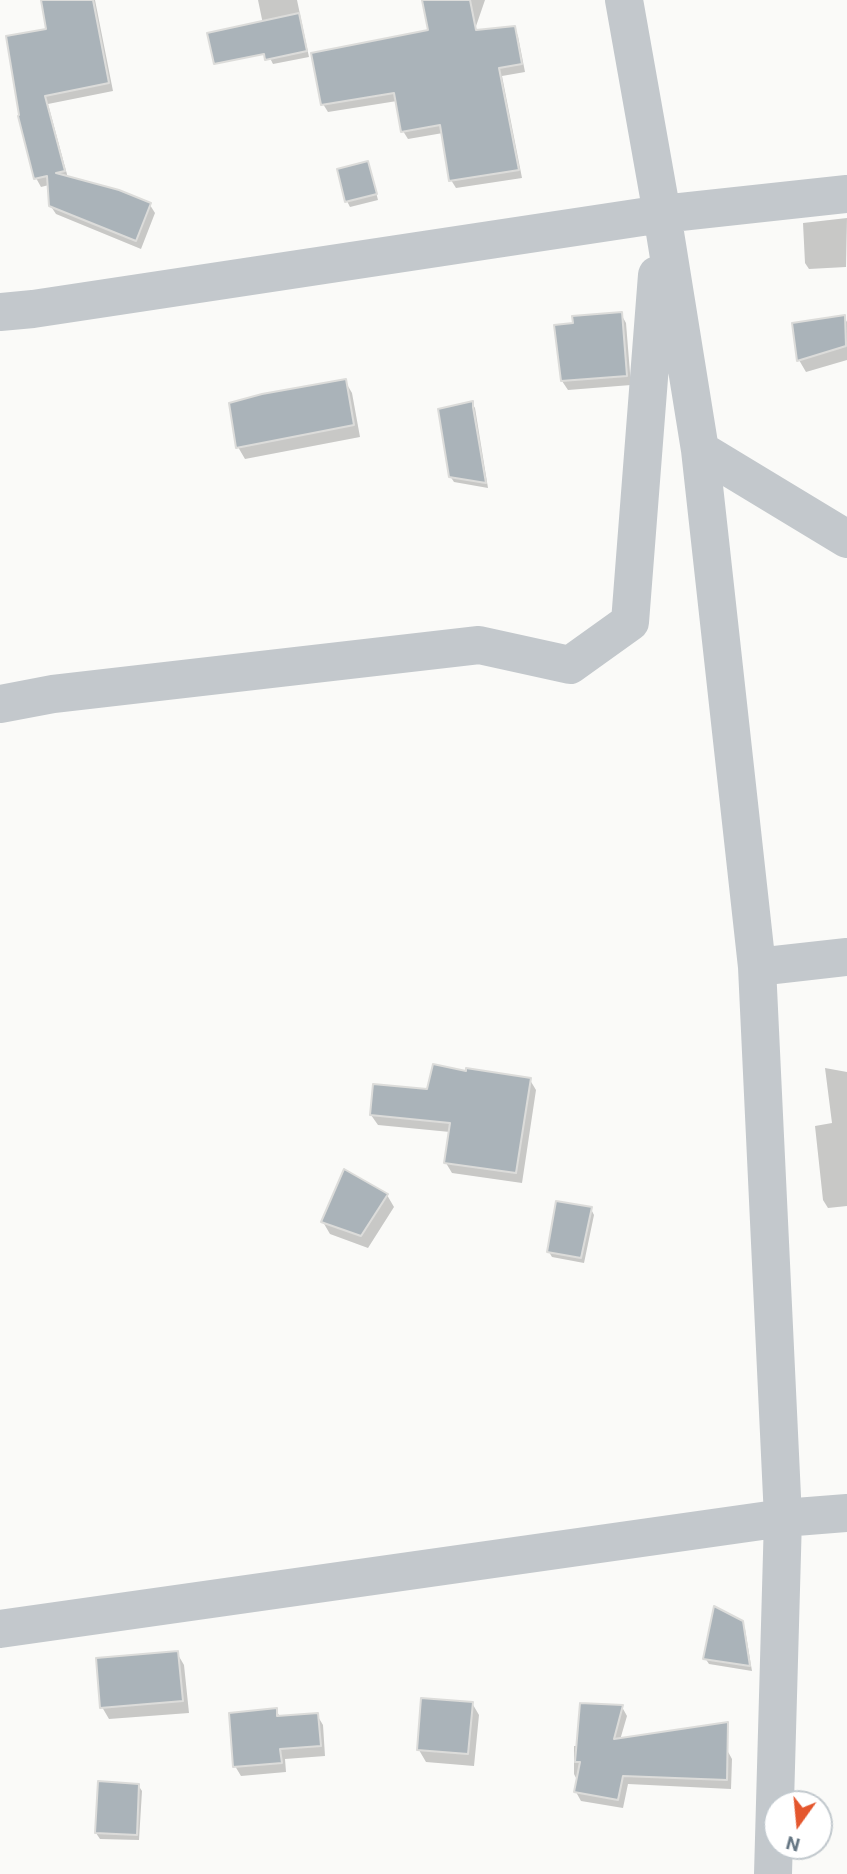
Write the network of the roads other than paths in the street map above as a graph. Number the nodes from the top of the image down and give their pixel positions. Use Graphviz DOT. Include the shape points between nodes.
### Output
graph roads {
  1 [pos="624,0"];
  2 [pos="847,194"];
  3 [pos="662,214"];
  4 [pos="0,312"];
  5 [pos="700,450"];
  6 [pos="847,539"];
  7 [pos="0,704"];
  8 [pos="847,957"];
  9 [pos="757,967"];
  10 [pos="847,1513"];
  11 [pos="783,1518"];
  12 [pos="0,1629"];
  13 [pos="773,1874"];
  1 -- 3 [label="street"];
  2 -- 3 [label="street"];
  3 -- 4 [label="street"];
  3 -- 5 [label="street"];
  3 -- 7 [label="street" via="630,622 570,665 479,645"];
  5 -- 6 [label="street"];
  5 -- 9 [label="street"];
  8 -- 9 [label="street"];
  9 -- 11 [label="street"];
  10 -- 11 [label="street"];
  11 -- 12 [label="street"];
  11 -- 13 [label="street"];
}
